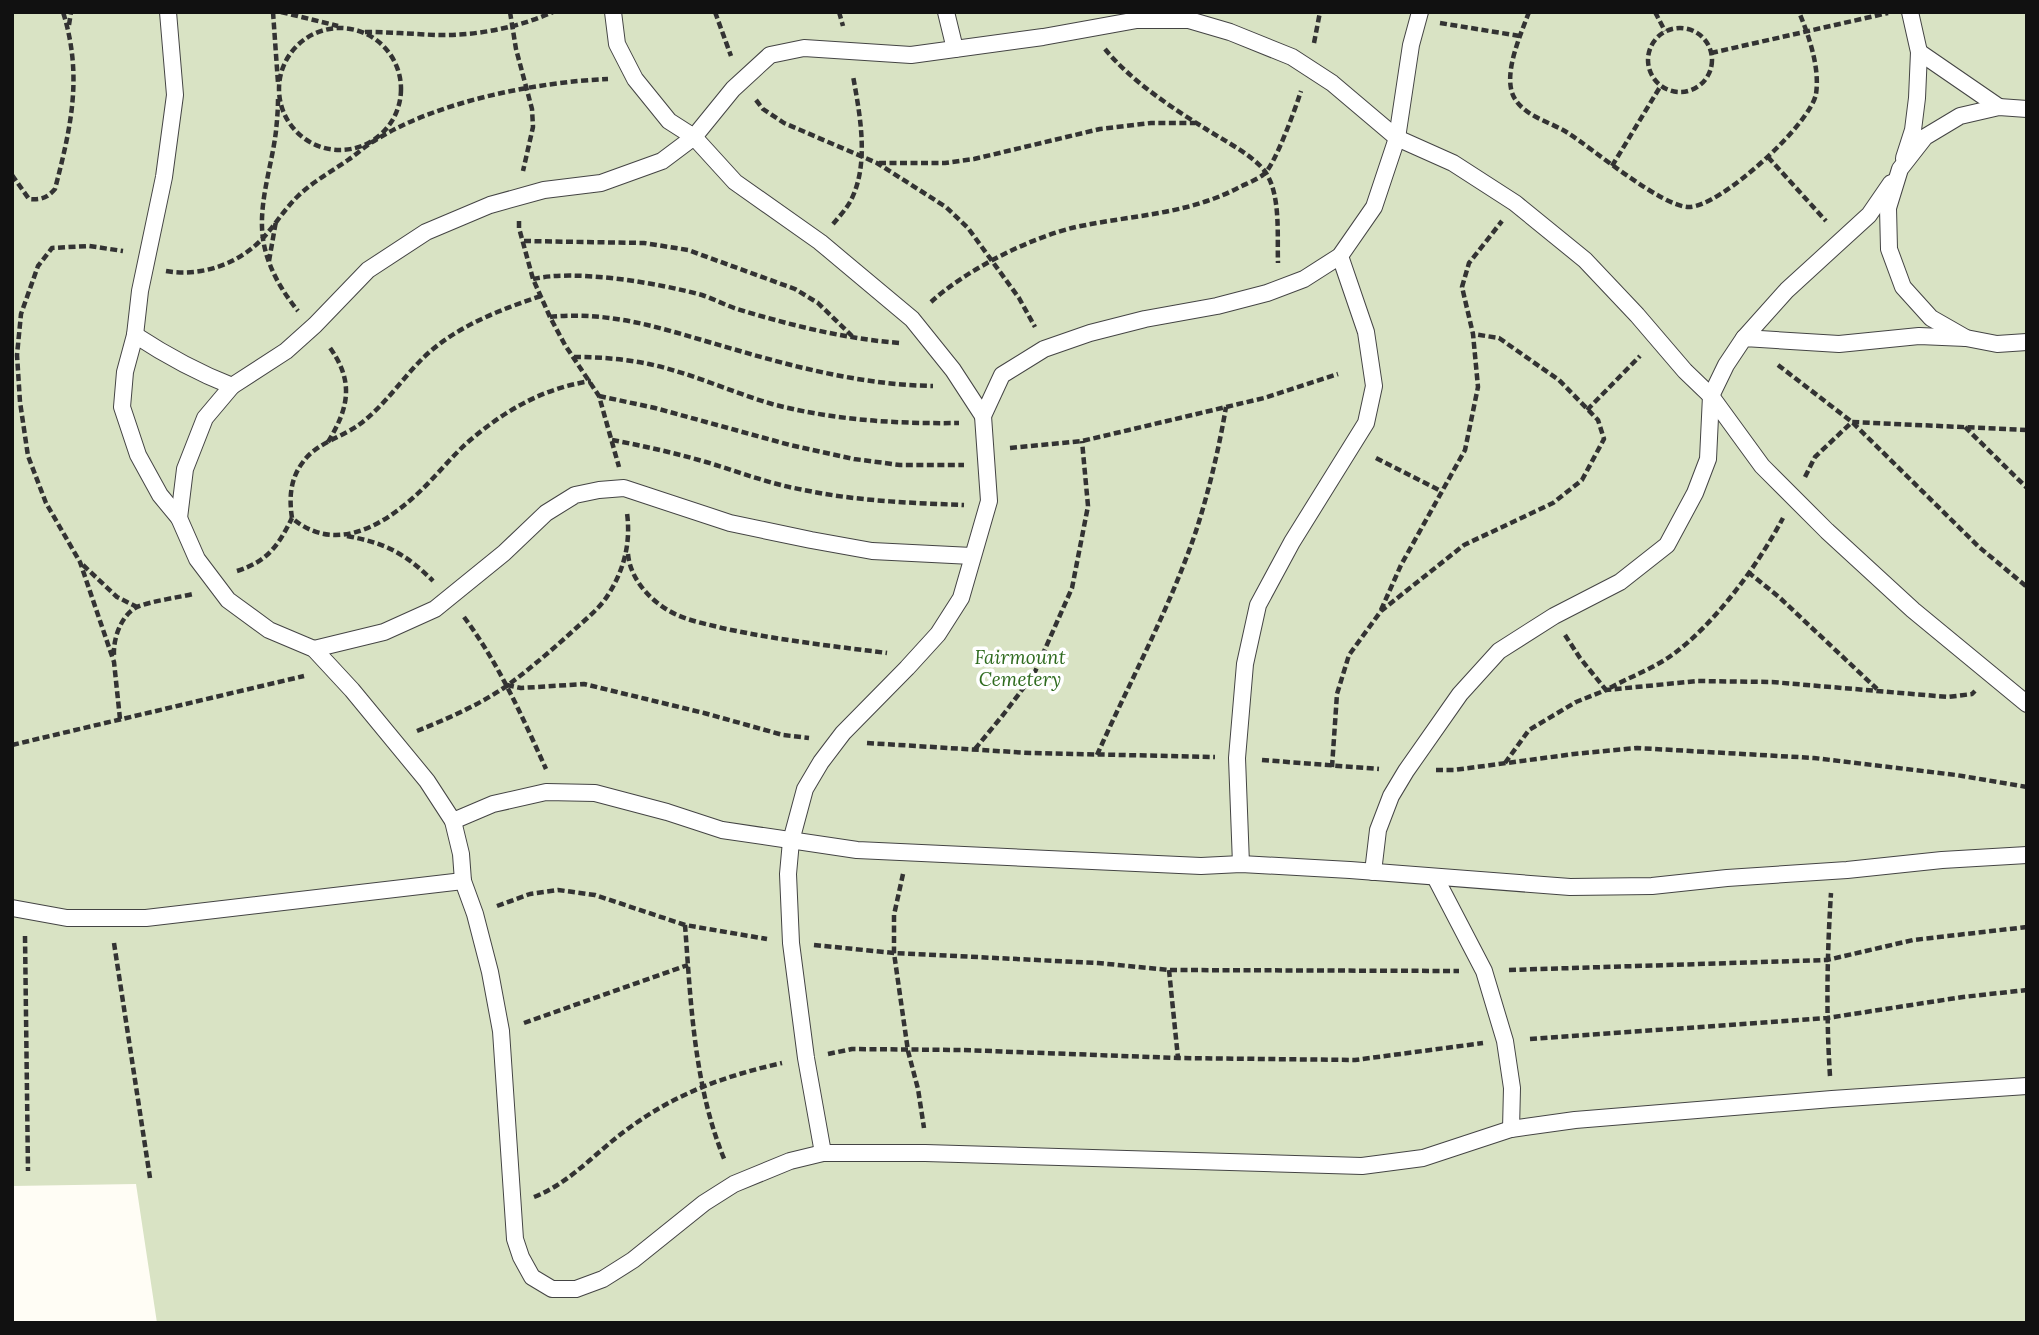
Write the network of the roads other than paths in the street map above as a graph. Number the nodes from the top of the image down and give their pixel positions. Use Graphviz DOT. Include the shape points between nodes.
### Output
graph roads {
  1 [pos="168,12"];
  2 [pos="613,12"];
  3 [pos="946,12"];
  4 [pos="1910,12"];
  5 [pos="1419,16"];
  6 [pos="955,50"];
  7 [pos="1919,52"];
  8 [pos="1999,107"];
  9 [pos="2027,109"];
  10 [pos="694,138"];
  11 [pos="1397,138"];
  12 [pos="1900,169"];
  13 [pos="1340,256"];
  14 [pos="135,335"];
  15 [pos="1744,338"];
  16 [pos="1966,338"];
  17 [pos="2027,342"];
  18 [pos="232,386"];
  19 [pos="1711,396"];
  20 [pos="983,416"];
  21 [pos="179,518"];
  22 [pos="972,556"];
  23 [pos="314,649"];
  24 [pos="2027,704"];
  25 [pos="453,821"];
  26 [pos="791,841"];
  27 [pos="2027,855"];
  28 [pos="1241,864"];
  29 [pos="1373,872"];
  30 [pos="1435,877"];
  31 [pos="463,881"];
  32 [pos="12,908"];
  33 [pos="2027,1086"];
  34 [pos="1511,1129"];
  35 [pos="823,1153"];
  1 -- 14 [label="lane" via="176,95"];
  2 -- 10 [label="lane" via="617,44 635,79 669,121"];
  3 -- 6 [label="lane"];
  4 -- 7 [label="lane"];
  5 -- 11 [label="lane"];
  6 -- 10 [label="lane" via="912,55 804,48 770,55 742,80"];
  6 -- 11 [label="lane" via="1137,20 1189,20 1292,57 1332,83"];
  7 -- 8 [label="lane"];
  7 -- 12 [label="lane" via="1913,130"];
  8 -- 9 [label="lane"];
  8 -- 12 [label="lane" via="1959,116 1925,137"];
  10 -- 18 [label="lane" via="662,160 601,183 544,190 490,205 426,232 368,270 286,351"];
  10 -- 20 [label="lane" via="735,182 820,242 912,319"];
  11 -- 13 [label="lane" via="1374,207"];
  11 -- 19 [label="lane" via="1453,163 1515,203 1585,260"];
  12 -- 15 [label="lane" via="1869,215 1787,290"];
  12 -- 16 [label="lane" via="1888,208 1889,249 1903,287 1931,318"];
  13 -- 20 [label="lane" via="1304,279 1267,293 1123,324 1044,349 1002,375"];
  13 -- 28 [label="lane" via="1366,332 1374,386 1366,423 1258,605 1245,664 1237,758"];
  14 -- 18 [label="lane" via="196,372"];
  14 -- 21 [label="lane" via="122,407 138,454 160,495"];
  15 -- 16 [label="lane" via="1839,344 1919,336"];
  15 -- 19 [label="lane"];
  16 -- 17 [label="lane" via="1997,344"];
  18 -- 21 [label="lane" via="205,418 185,469"];
  19 -- 24 [label="lane" via="1762,466 1827,531"];
  19 -- 29 [label="lane" via="1708,459 1667,545 1620,582 1499,651 1460,694 1391,796 1378,830"];
  20 -- 22 [label="lane" via="989,501"];
  21 -- 23 [label="lane" via="197,559 228,600 269,630"];
  22 -- 23 [label="lane" via="872,551 811,540 730,523 624,488 575,495 546,513 435,609 384,632"];
  22 -- 26 [label="lane" via="961,598 938,634 821,762 804,789"];
  23 -- 25 [label="lane" via="427,781"];
  25 -- 26 [label="lane" via="493,804 546,792 595,793 722,830"];
  25 -- 31 [label="lane"];
  26 -- 28 [label="lane" via="857,850"];
  26 -- 35 [label="lane" via="791,943"];
  27 -- 30 [label="lane" via="1652,886 1584,887"];
  28 -- 29 [label="lane"];
  29 -- 30 [label="lane"];
  30 -- 34 [label="lane" via="1484,971 1505,1041 1512,1088"];
  31 -- 32 [label="lane" via="146,918 66,918"];
  31 -- 35 [label="lane" via="490,972 500,1031 515,1239 532,1278 552,1289 576,1289 603,1279 734,1184"];
  33 -- 34 [label="lane" via="1575,1120"];
  34 -- 35 [label="lane" via="1423,1158 1362,1166"];
}
